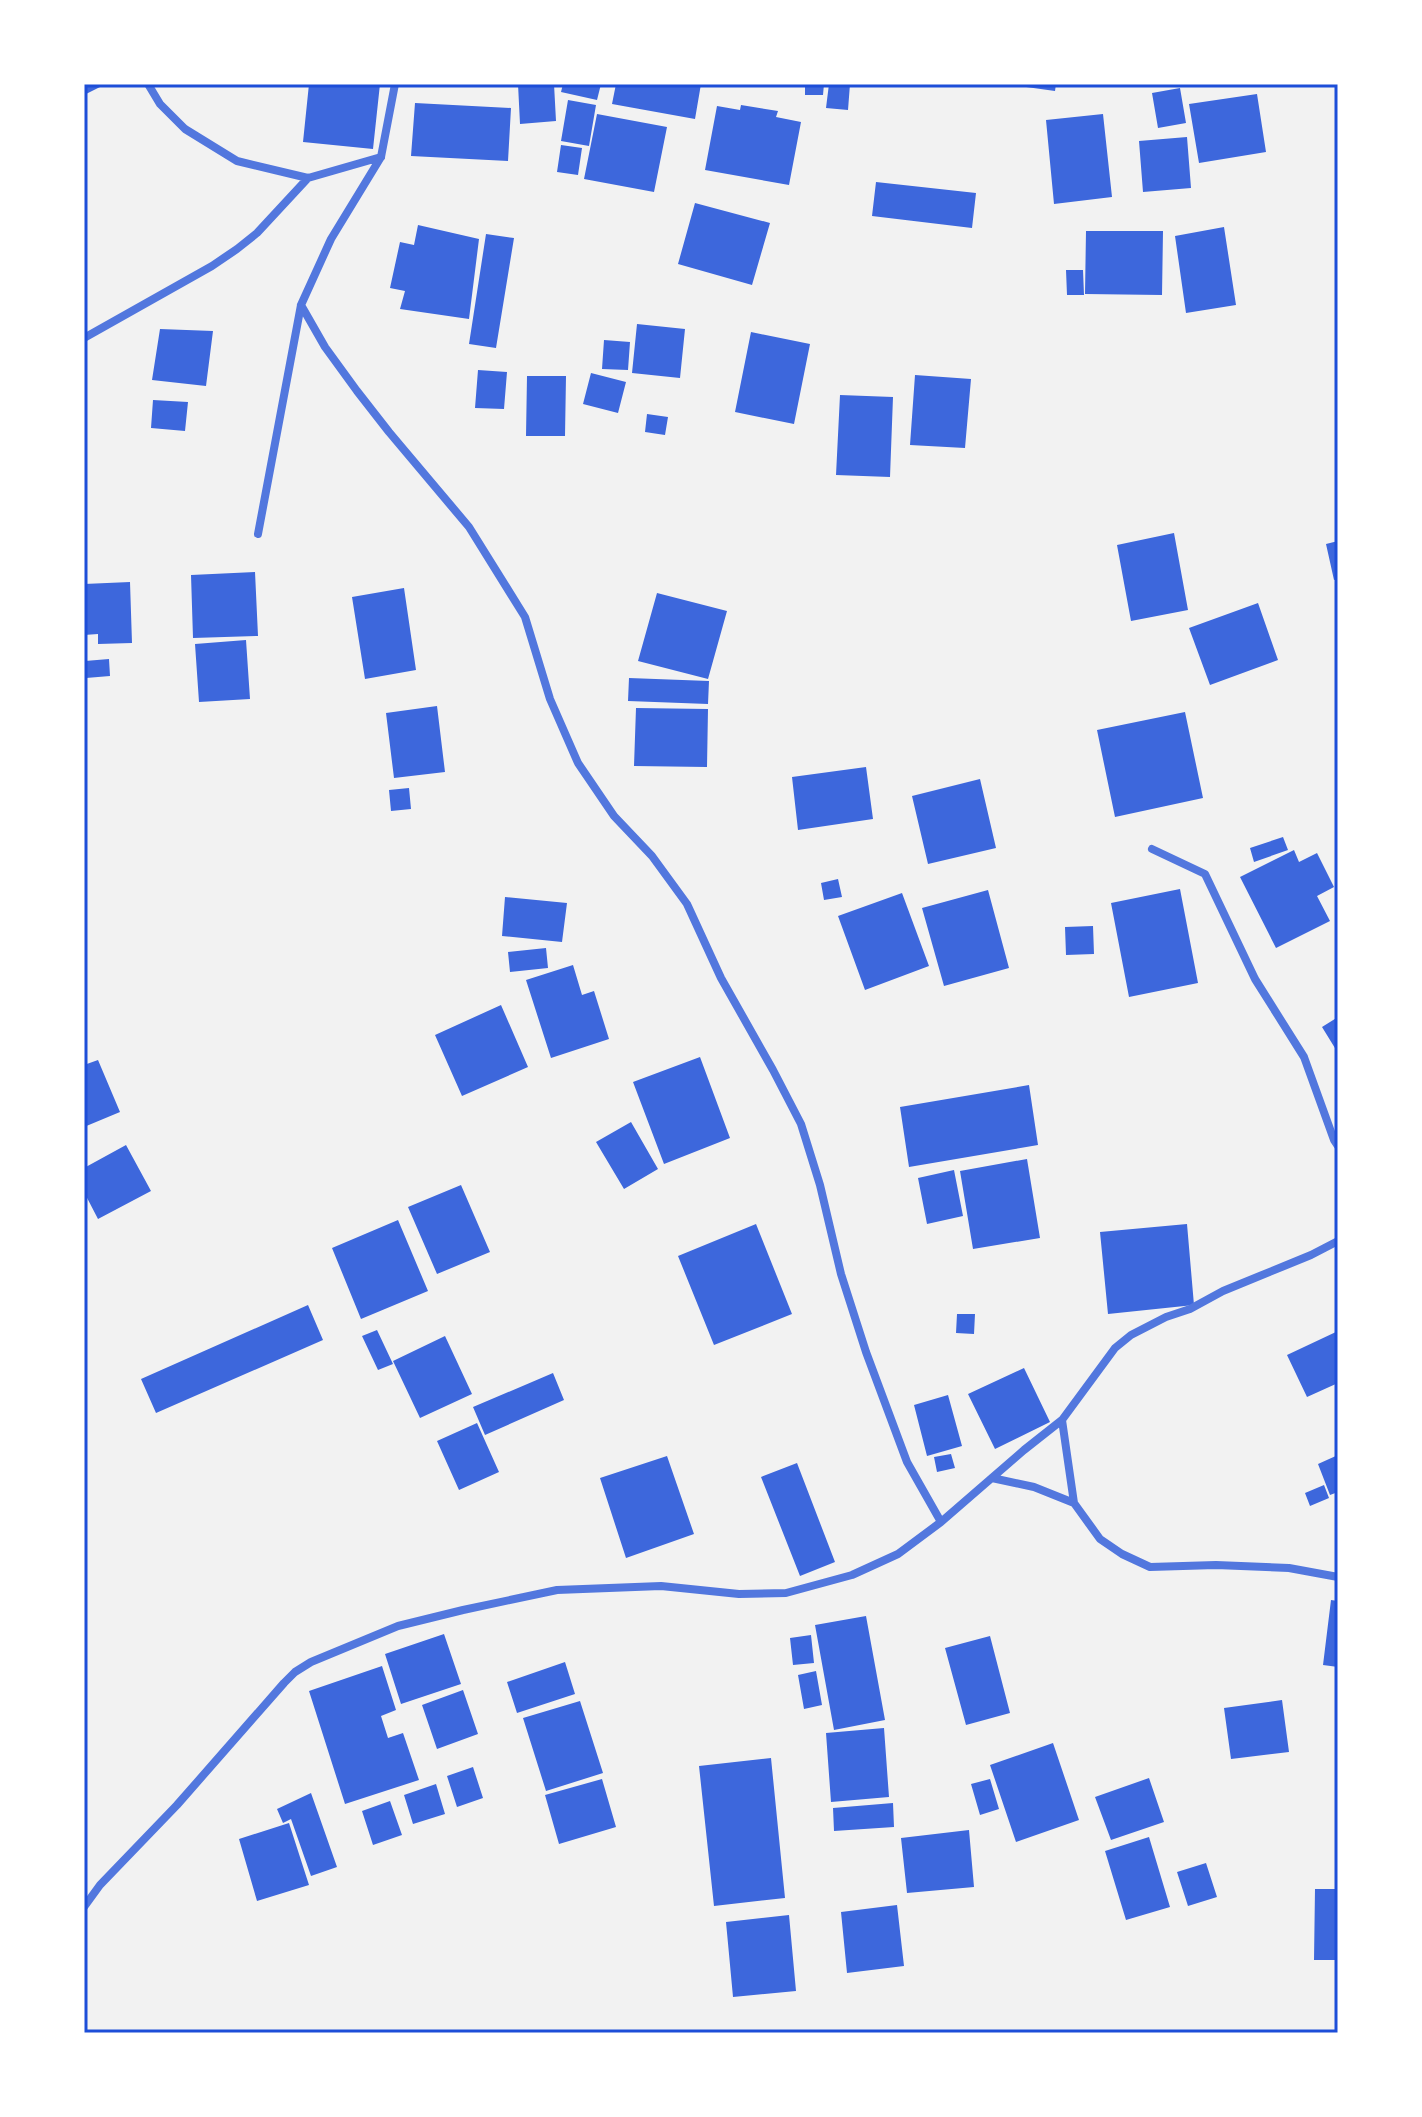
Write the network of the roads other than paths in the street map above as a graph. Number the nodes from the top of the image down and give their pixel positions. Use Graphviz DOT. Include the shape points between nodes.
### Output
graph roads {
  1 [pos="148,84"];
  2 [pos="395,84"];
  3 [pos="381,157"];
  4 [pos="308,178"];
  5 [pos="301,305"];
  6 [pos="84,338"];
  7 [pos="258,534"];
  8 [pos="1152,849"];
  9 [pos="1338,1146"];
  10 [pos="1338,1241"];
  11 [pos="1062,1420"];
  12 [pos="992,1478"];
  13 [pos="1074,1503"];
  14 [pos="941,1522"];
  15 [pos="1338,1577"];
  16 [pos="84,1907"];
  1 -- 4 [label="street" via="185,129 237,161"];
  2 -- 3 [label="street"];
  3 -- 4 [label="street"];
  3 -- 5 [label="street" via="331,239"];
  4 -- 6 [label="street" via="237,249"];
  5 -- 7 [label="street"];
  5 -- 14 [label="street" via="357,391 469,527 525,617 550,699 578,763 687,904 801,1124 866,1352 907,1462"];
  8 -- 9 [label="street" via="1205,874 1255,979 1304,1057"];
  10 -- 11 [label="street" via="1131,1335 1115,1348"];
  11 -- 12 [label="street"];
  11 -- 13 [label="street"];
  12 -- 13 [label="street"];
  12 -- 14 [label="street"];
  13 -- 15 [label="street" via="1100,1539 1150,1567 1289,1568"];
  14 -- 16 [label="street" via="898,1554 852,1575 786,1593 661,1586 557,1590 398,1626 311,1662 284,1683"];
}
